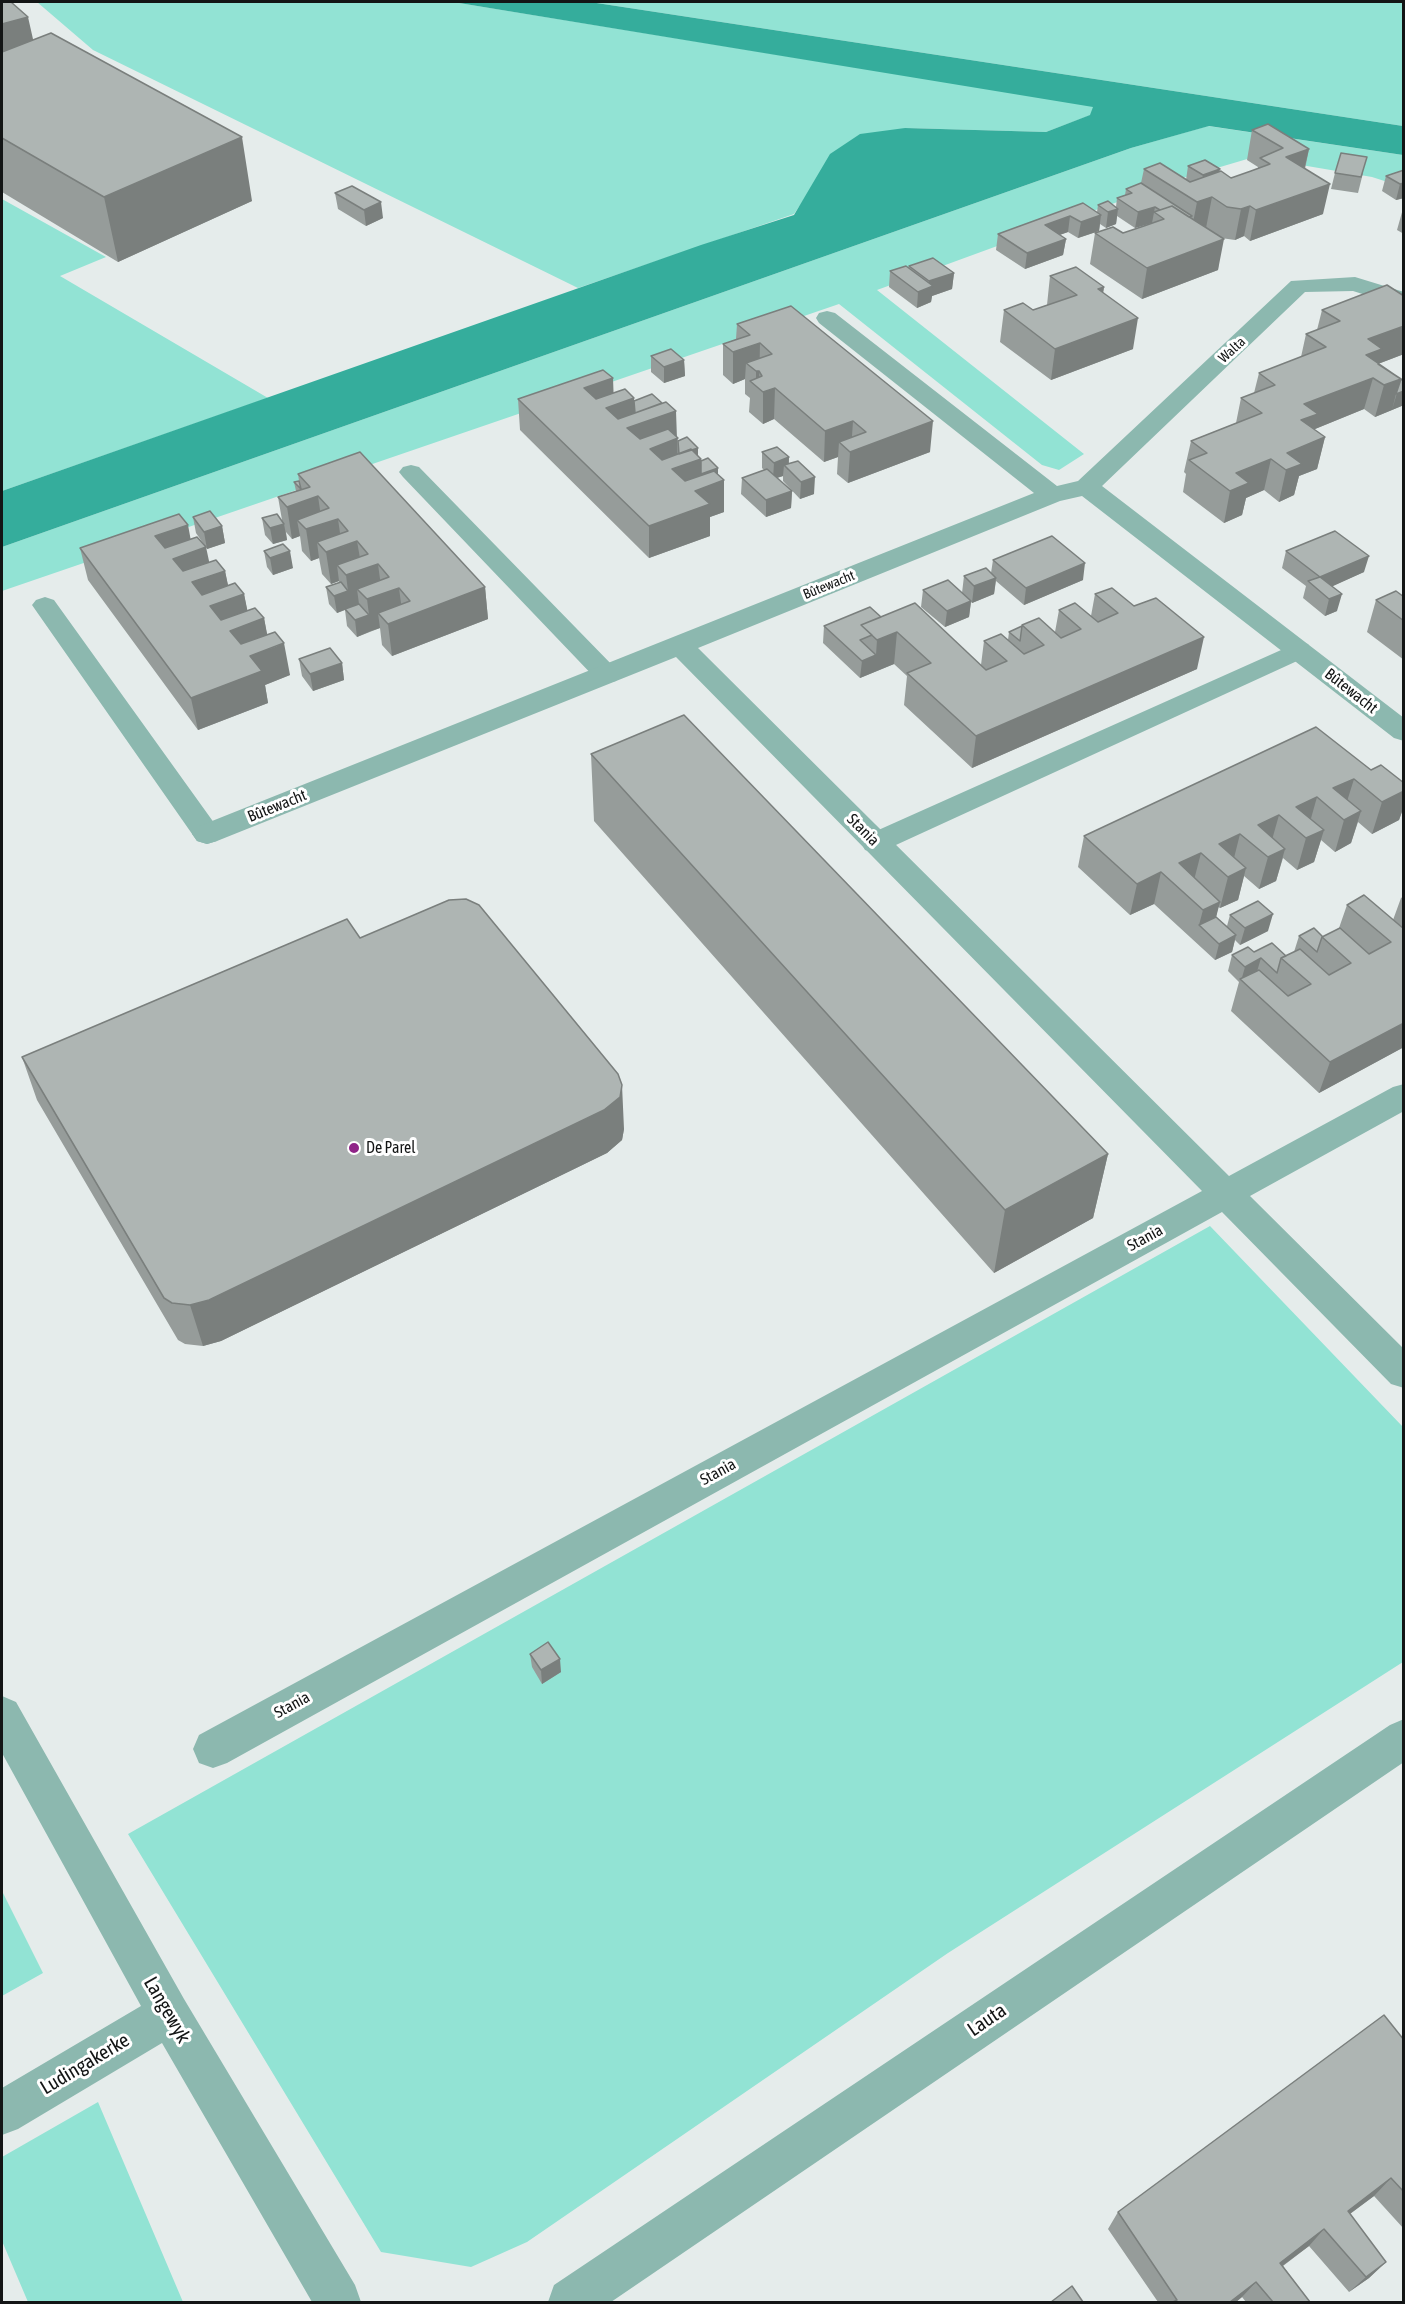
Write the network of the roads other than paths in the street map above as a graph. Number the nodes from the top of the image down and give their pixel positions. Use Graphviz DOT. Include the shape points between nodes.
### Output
graph roads {
  1 [pos="1404,300"];
  2 [pos="827,318"];
  3 [pos="411,472"];
  4 [pos="1087,487"];
  5 [pos="1052,495"];
  6 [pos="45,605"];
  7 [pos="679,645"];
  8 [pos="1299,650"];
  9 [pos="607,675"];
  10 [pos="1404,732"];
  11 [pos="207,834"];
  12 [pos="874,843"];
  13 [pos="1404,1096"];
  14 [pos="1224,1194"];
  15 [pos="1404,1373"];
  16 [pos="2,1715"];
  17 [pos="1404,1738"];
  18 [pos="213,1749"];
  19 [pos="169,2014"];
  20 [pos="2,2113"];
  21 [pos="338,2302"];
  22 [pos="571,2302"];
  1 -- 4 [label="street, Walta" via="1355,284 1299,286"];
  2 -- 5 [label="street"];
  3 -- 9 [label="lane"];
  4 -- 5 [label="street, Bûtewacht"];
  4 -- 8 [label="street, Bûtewacht"];
  5 -- 7 [label="street, Bûtewacht"];
  6 -- 11 [label="lane, Bûtewacht"];
  7 -- 9 [label="street, Bûtewacht"];
  7 -- 12 [label="street, Stania"];
  8 -- 10 [label="street, Bûtewacht"];
  8 -- 12 [label="lane"];
  9 -- 11 [label="street, Bûtewacht"];
  12 -- 14 [label="street, Stania"];
  13 -- 14 [label="street, Stania"];
  14 -- 15 [label="street, Stania"];
  14 -- 18 [label="street, Stania"];
  16 -- 19 [label="street, Langewyk"];
  17 -- 22 [label="street, Lauta"];
  19 -- 20 [label="street, Ludingakerke"];
  19 -- 21 [label="street, Langewyk"];
}
